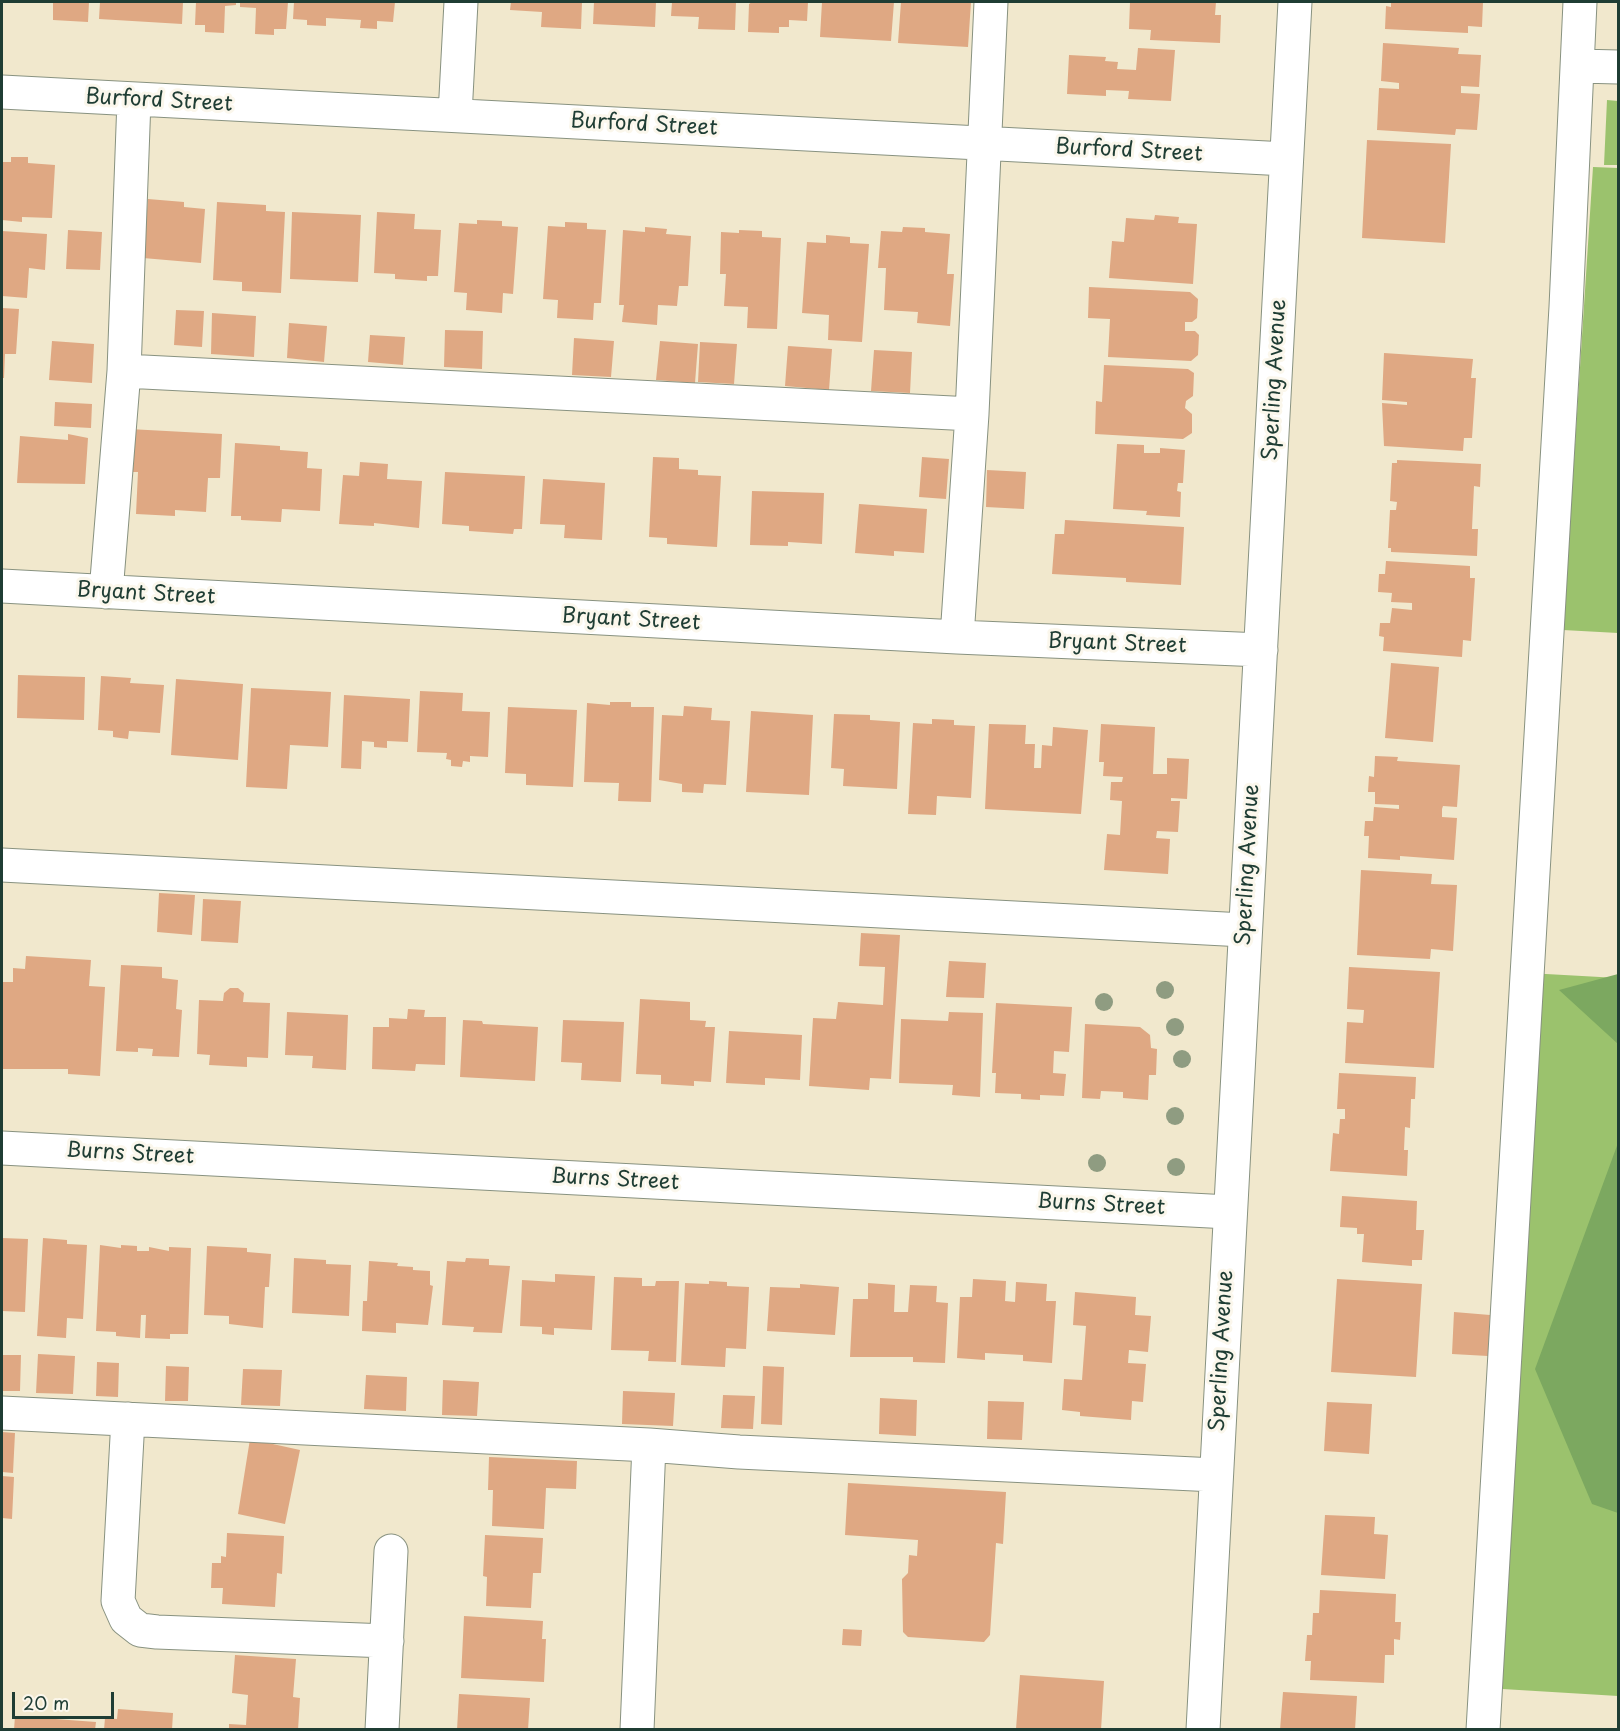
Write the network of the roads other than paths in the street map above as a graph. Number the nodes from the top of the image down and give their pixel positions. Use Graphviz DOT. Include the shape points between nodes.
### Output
graph roads {
  1 [pos="461,2"];
  2 [pos="991,2"];
  3 [pos="1295,2"];
  4 [pos="1580,2"];
  5 [pos="1578,66"];
  6 [pos="1618,67"];
  7 [pos="2,92"];
  8 [pos="134,100"];
  9 [pos="455,115"];
  10 [pos="985,144"];
  11 [pos="1286,159"];
  12 [pos="124,370"];
  13 [pos="972,414"];
  14 [pos="2,586"];
  15 [pos="106,592"];
  16 [pos="957,637"];
  17 [pos="1261,650"];
  18 [pos="2,865"];
  19 [pos="1244,930"];
  20 [pos="2,1148"];
  21 [pos="1229,1212"];
  22 [pos="2,1413"];
  23 [pos="128,1419"];
  24 [pos="649,1445"];
  25 [pos="1215,1475"];
  26 [pos="392,1551"];
  27 [pos="387,1641"];
  28 [pos="382,1730"];
  29 [pos="637,1730"];
  30 [pos="1203,1730"];
  31 [pos="1483,1730"];
  1 -- 9 [label="street"];
  2 -- 10 [label="street"];
  3 -- 11 [label="street, Sperling Avenue"];
  4 -- 5 [label="street"];
  5 -- 6 [label="street"];
  5 -- 31 [label="street"];
  7 -- 8 [label="street, Burford Street"];
  8 -- 9 [label="street, Burford Street"];
  8 -- 12 [label="street"];
  9 -- 10 [label="street, Burford Street"];
  10 -- 11 [label="street, Burford Street"];
  10 -- 13 [label="street"];
  11 -- 17 [label="street, Sperling Avenue"];
  12 -- 13 [label="street"];
  12 -- 15 [label="street"];
  13 -- 16 [label="street"];
  14 -- 15 [label="street, Bryant Street"];
  15 -- 16 [label="street, Bryant Street"];
  16 -- 17 [label="street, Bryant Street"];
  17 -- 19 [label="street, Sperling Avenue"];
  18 -- 19 [label="street"];
  19 -- 21 [label="street, Sperling Avenue"];
  20 -- 21 [label="street, Burns Street"];
  21 -- 25 [label="street, Sperling Avenue"];
  22 -- 23 [label="street"];
  23 -- 24 [label="street"];
  23 -- 27 [label="street" via="118,1601 126,1619 140,1630 149,1631"];
  24 -- 25 [label="street"];
  24 -- 29 [label="street"];
  25 -- 30 [label="street, Sperling Avenue"];
  26 -- 27 [label="street"];
  27 -- 28 [label="street"];
}
